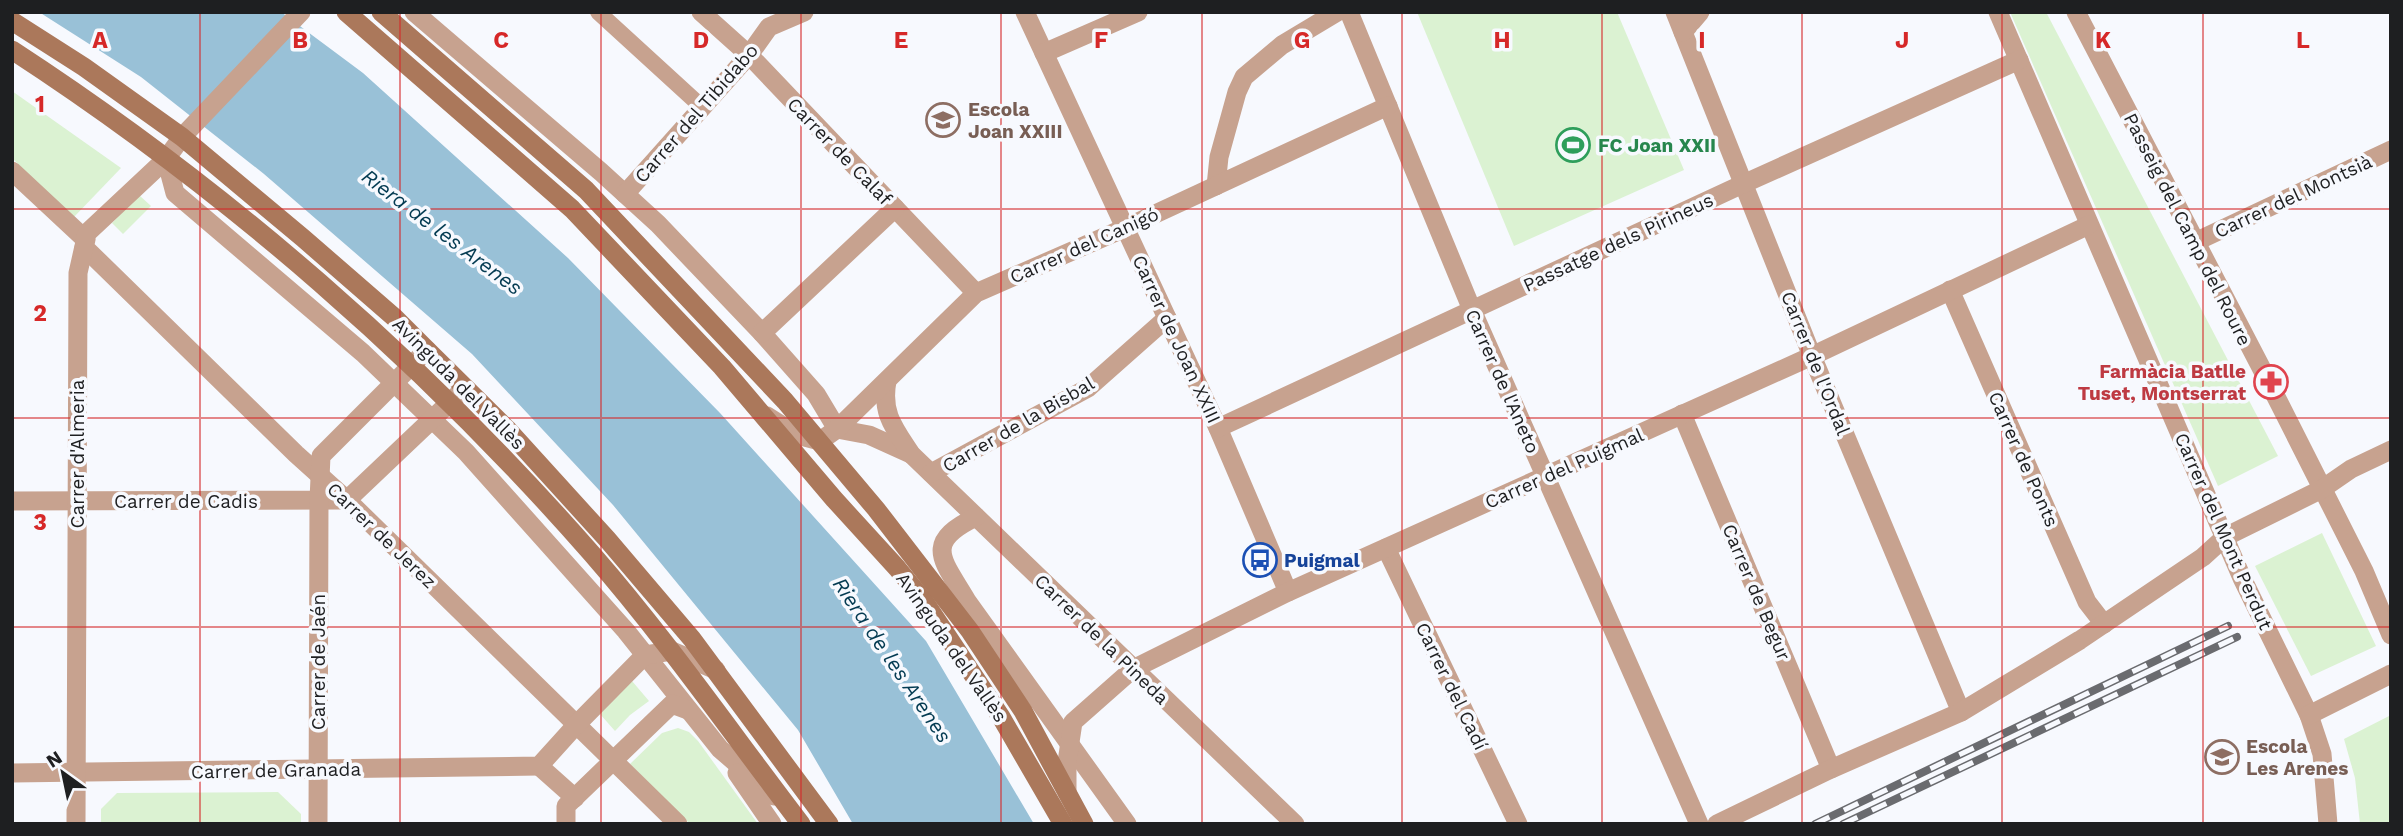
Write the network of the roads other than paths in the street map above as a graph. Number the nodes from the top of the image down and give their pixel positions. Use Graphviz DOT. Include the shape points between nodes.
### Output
graph roads {
  1 [pos="345,12"];
  2 [pos="381,12"];
  3 [pos="414,12"];
  4 [pos="598,12"];
  5 [pos="701,12"];
  6 [pos="804,12"];
  7 [pos="1025,12"];
  8 [pos="1138,12"];
  9 [pos="1337,12"];
  10 [pos="1349,12"];
  11 [pos="1675,12"];
  12 [pos="1700,12"];
  13 [pos="1998,12"];
  14 [pos="2076,12"];
  15 [pos="300,13"];
  16 [pos="12,21"];
  17 [pos="1683,32"];
  18 [pos="12,50"];
  19 [pos="1044,52"];
  20 [pos="749,55"];
  21 [pos="2019,60"];
  22 [pos="1388,106"];
  23 [pos="703,108"];
  24 [pos="186,133"];
  25 [pos="2391,150"];
  26 [pos="166,159"];
  27 [pos="12,171"];
  28 [pos="1743,184"];
  29 [pos="1216,186"];
  30 [pos="625,194"];
  31 [pos="895,208"];
  32 [pos="2090,225"];
  33 [pos="1125,228"];
  34 [pos="2195,242"];
  35 [pos="85,244"];
  36 [pos="1950,290"];
  37 [pos="976,293"];
  38 [pos="1472,310"];
  39 [pos="1167,318"];
  40 [pos="762,333"];
  41 [pos="427,350"];
  42 [pos="1812,356"];
  43 [pos="410,366"];
  44 [pos="887,381"];
  45 [pos="395,384"];
  46 [pos="465,388"];
  47 [pos="449,404"];
  48 [pos="763,413"];
  49 [pos="1682,414"];
  50 [pos="433,420"];
  51 [pos="1218,428"];
  52 [pos="837,429"];
  53 [pos="820,441"];
  54 [pos="2391,450"];
  55 [pos="911,454"];
  56 [pos="517,472"];
  57 [pos="931,473"];
  58 [pos="320,476"];
  59 [pos="1545,476"];
  60 [pos="2322,489"];
  61 [pos="318,500"];
  62 [pos="347,500"];
  63 [pos="12,501"];
  64 [pos="76,501"];
  65 [pos="526,517"];
  66 [pos="976,517"];
  67 [pos="2225,537"];
  68 [pos="1386,548"];
  69 [pos="1288,592"];
  70 [pos="2104,624"];
  71 [pos="2391,635"];
  72 [pos="672,651"];
  73 [pos="645,655"];
  74 [pos="1133,669"];
  75 [pos="716,670"];
  76 [pos="2391,674"];
  77 [pos="688,709"];
  78 [pos="1961,712"];
  79 [pos="2309,715"];
  80 [pos="577,724"];
  81 [pos="1070,745"];
  82 [pos="720,749"];
  83 [pos="613,761"];
  84 [pos="1052,762"];
  85 [pos="539,766"];
  86 [pos="318,769"];
  87 [pos="1832,769"];
  88 [pos="76,772"];
  89 [pos="12,773"];
  90 [pos="1067,792"];
  91 [pos="575,798"];
  92 [pos="796,817"];
  93 [pos="76,824"];
  94 [pos="318,824"];
  95 [pos="566,824"];
  96 [pos="678,824"];
  97 [pos="772,824"];
  98 [pos="830,824"];
  99 [pos="1063,824"];
  100 [pos="1084,824"];
  101 [pos="1127,824"];
  102 [pos="1295,824"];
  103 [pos="1518,824"];
  104 [pos="1699,824"];
  105 [pos="1717,824"];
  106 [pos="2328,824"];
  1 -- 48 [label="main road, Avinguda del Vallès" via="572,209"];
  2 -- 53 [label="main road, Avinguda del Vallès" via="586,190"];
  3 -- 30 [label="street"];
  4 -- 23 [label="street"];
  5 -- 20 [label="street, Carrer de Calaf"];
  6 -- 20 [label="street, Carrer del Tibidabo" via="769,27"];
  7 -- 19 [label="street, Carrer de Joan XXIII"];
  8 -- 19 [label="street"];
  9 -- 29 [label="street" via="1282,45 1244,77 1219,157"];
  10 -- 22 [label="street, Carrer de l'Aneto"];
  11 -- 17 [label="street, Carrer de l'Ordal"];
  12 -- 17 [label="street"];
  13 -- 21 [label="street, Carrer del Mont Perdut"];
  14 -- 34 [label="street, Passeig del Camp del Roure"];
  15 -- 24 [label="street"];
  16 -- 24 [label="main road, Avinguda del Vallès"];
  17 -- 28 [label="street, Carrer de l'Ordal"];
  18 -- 26 [label="main road, Avinguda del Vallès"];
  19 -- 33 [label="street, Carrer de Joan XXIII"];
  20 -- 23 [label="street, Carrer del Tibidabo"];
  20 -- 31 [label="street, Carrer de Calaf"];
  21 -- 28 [label="street, Passatge dels Pirineus"];
  21 -- 32 [label="street, Carrer del Mont Perdut"];
  22 -- 29 [label="street, Carrer del Canigó"];
  22 -- 38 [label="street, Carrer de l'Aneto"];
  23 -- 30 [label="street, Carrer del Tibidabo"];
  24 -- 26 [label="street"];
  24 -- 41 [label="main road, Avinguda del Vallès"];
  25 -- 34 [label="street, Carrer del Montsià"];
  26 -- 35 [label="street" via="88,233"];
  26 -- 43 [label="main road, Avinguda del Vallès" via="289,258"];
  26 -- 45 [label="street, Avinguda del Vallès" via="175,193"];
  27 -- 35 [label="street, Carrer de Jerez"];
  28 -- 38 [label="street, Passatge dels Pirineus"];
  28 -- 42 [label="street, Carrer de l'Ordal"];
  29 -- 33 [label="street, Carrer del Canigó"];
  30 -- 40 [label="street"];
  31 -- 37 [label="street, Carrer de Calaf"];
  31 -- 40 [label="street"];
  32 -- 36 [label="street, Carrer del Puigmal"];
  32 -- 67 [label="street, Carrer del Mont Perdut"];
  33 -- 37 [label="street, Carrer del Canigó"];
  33 -- 39 [label="street, Carrer de Joan XXIII"];
  34 -- 60 [label="street, Passeig del Camp del Roure"];
  35 -- 58 [label="street, Carrer de Jerez"];
  35 -- 64 [label="street, Carrer d'Almeria" via="78,273"];
  36 -- 42 [label="street, Carrer del Puigmal"];
  36 -- 70 [label="street, Carrer de Ponts" via="2087,602"];
  37 -- 44 [label="street, Carrer del Canigó"];
  38 -- 51 [label="street, Passatge dels Pirineus"];
  38 -- 59 [label="street, Carrer de l'Aneto"];
  39 -- 51 [label="street, Carrer de Joan XXIII"];
  39 -- 57 [label="street, Carrer de la Bisbal" via="1088,388"];
  40 -- 52 [label="street" via="816,394"];
  41 -- 43 [label="street"];
  41 -- 46 [label="main road, Avinguda del Vallès"];
  42 -- 49 [label="street, Carrer del Puigmal"];
  42 -- 78 [label="street, Carrer de l'Ordal"];
  43 -- 45 [label="street"];
  43 -- 47 [label="main road, Avinguda del Vallès"];
  44 -- 52 [label="street, Carrer del Canigó"];
  44 -- 55 [label="street, Carrer de la Pineda" via="885,407"];
  45 -- 50 [label="street, Avinguda del Vallès"];
  45 -- 58 [label="street" via="321,456"];
  46 -- 47 [label="street"];
  46 -- 75 [label="main road, Avinguda del Vallès" via="607,539"];
  47 -- 50 [label="street"];
  47 -- 56 [label="main road, Avinguda del Vallès"];
  48 -- 53 [label="street" via="797,435"];
  48 -- 99 [label="main road, Avinguda del Vallès" via="924,601 1001,717"];
  49 -- 59 [label="street, Carrer del Puigmal"];
  49 -- 87 [label="street, Carrer de Begur"];
  50 -- 62 [label="street"];
  50 -- 65 [label="street, Avinguda del Vallès"];
  51 -- 69 [label="street, Carrer de Joan XXIII"];
  52 -- 53 [label="street, Carrer del Canigó"];
  52 -- 55 [label="street, Carrer de la Pineda" via="869,435"];
  53 -- 84 [label="main road, Avinguda del Vallès" via="970,631"];
  54 -- 60 [label="street"];
  55 -- 57 [label="street, Carrer de la Pineda"];
  56 -- 65 [label="street, Avinguda del Vallès"];
  56 -- 72 [label="main road, Avinguda del Vallès"];
  57 -- 66 [label="street, Carrer de la Pineda"];
  58 -- 61 [label="street"];
  58 -- 62 [label="street, Carrer de Jerez"];
  59 -- 68 [label="street, Carrer del Puigmal"];
  59 -- 104 [label="street, Carrer de l'Aneto"];
  60 -- 67 [label="street"];
  60 -- 71 [label="street, Passeig del Camp del Roure"];
  61 -- 62 [label="street, Carrer de Cadis"];
  61 -- 64 [label="street, Carrer de Cadis"];
  61 -- 86 [label="street, Carrer de Jaén"];
  62 -- 80 [label="street, Carrer de Jerez"];
  63 -- 64 [label="street, Carrer de Cadis"];
  64 -- 88 [label="street, Carrer d'Almeria"];
  65 -- 73 [label="street, Avinguda del Vallès"];
  66 -- 74 [label="street, Carrer de la Pineda"];
  66 -- 81 [label="street, Avinguda del Vallès" via="946,538 941,549 945,564"];
  67 -- 70 [label="street"];
  67 -- 79 [label="street, Carrer del Mont Perdut"];
  68 -- 69 [label="street, Carrer del Puigmal"];
  68 -- 103 [label="street, Carrer del Cadí"];
  69 -- 74 [label="street, Carrer del Puigmal"];
  70 -- 78 [label="street"];
  72 -- 73 [label="street"];
  72 -- 75 [label="street"];
  72 -- 92 [label="main road, Avinguda del Vallès"];
  73 -- 77 [label="street, Avinguda del Vallès"];
  73 -- 80 [label="street"];
  74 -- 81 [label="street, Carrer del Puigmal" via="1073,722"];
  74 -- 102 [label="street, Carrer de la Pineda"];
  75 -- 98 [label="main road, Avinguda del Vallès"];
  76 -- 79 [label="street"];
  77 -- 82 [label="street, Avinguda del Vallès"];
  77 -- 83 [label="street" via="673,704"];
  78 -- 87 [label="street"];
  79 -- 106 [label="street, Carrer del Mont Perdut" via="2322,754"];
  80 -- 83 [label="street, Carrer de Jerez"];
  80 -- 85 [label="street"];
  81 -- 84 [label="street, Carrer del Puigmal"];
  81 -- 90 [label="street, Carrer del Puigmal"];
  81 -- 101 [label="street, Avinguda del Vallès"];
  82 -- 92 [label="street, Avinguda del Vallès"];
  82 -- 97 [label="street, Avinguda del Vallès"];
  83 -- 91 [label="street"];
  83 -- 96 [label="street, Carrer de Jerez"];
  84 -- 90 [label="main road, Avinguda del Vallès"];
  85 -- 86 [label="street, Carrer de Granada"];
  85 -- 91 [label="street"];
  86 -- 88 [label="street, Carrer de Granada"];
  86 -- 94 [label="street, Carrer de Jaén"];
  87 -- 105 [label="street"];
  88 -- 89 [label="street, Carrer de Granada"];
  88 -- 93 [label="street, Carrer d'Almeria"];
  90 -- 100 [label="main road, Avinguda del Vallès"];
  91 -- 95 [label="street" via="566,806"];
}
